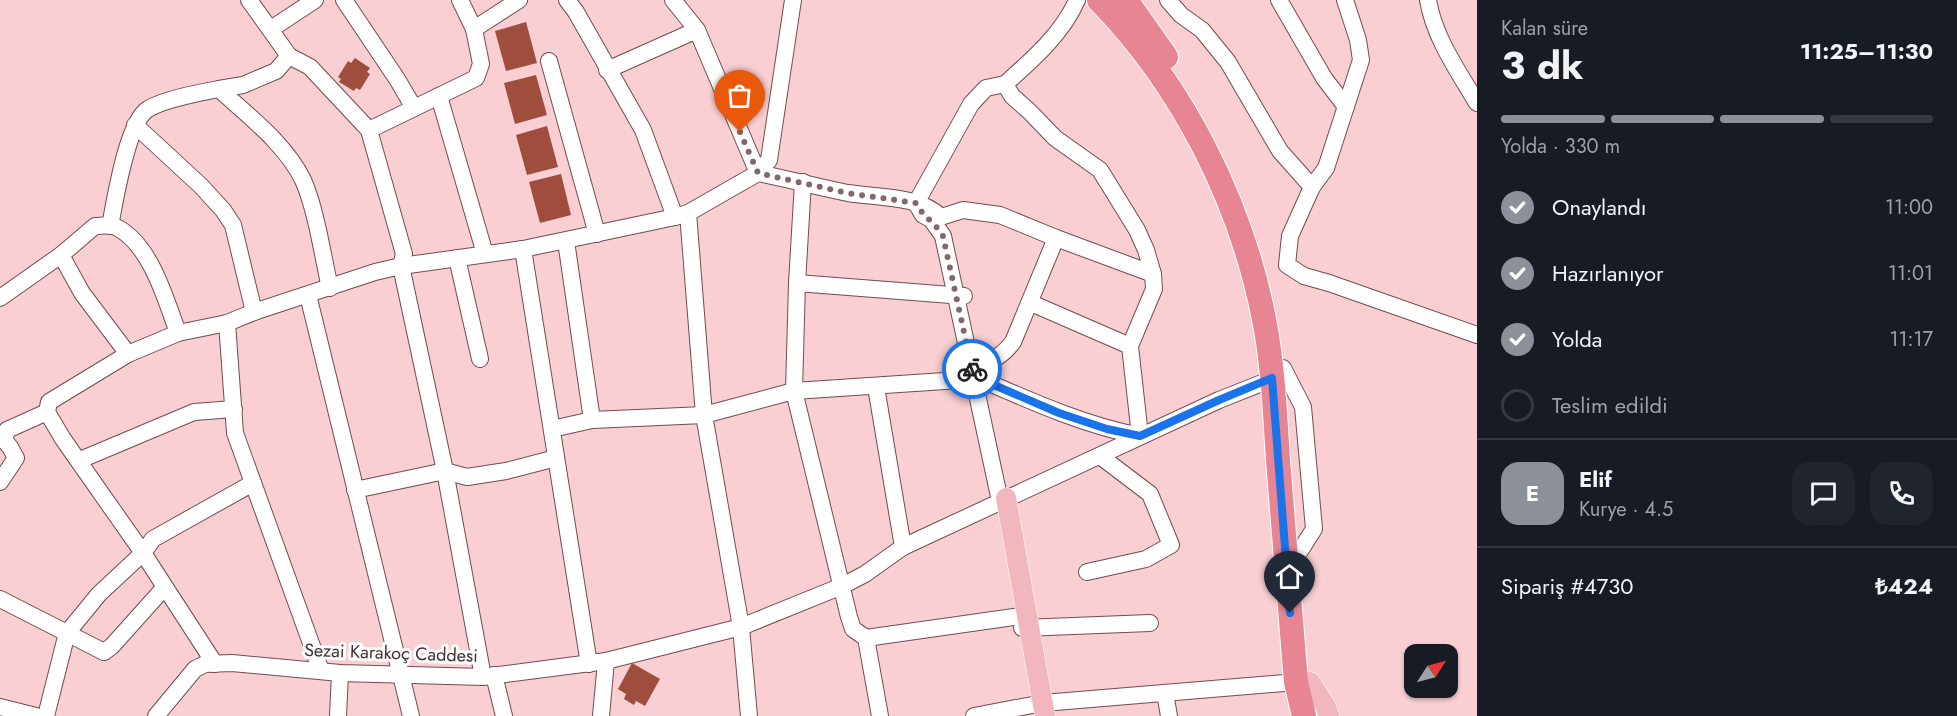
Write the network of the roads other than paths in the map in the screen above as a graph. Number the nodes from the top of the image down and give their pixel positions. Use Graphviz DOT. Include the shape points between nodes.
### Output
graph roads {
  1 [pos="249,0"];
  2 [pos="315,0"];
  3 [pos="344,0"];
  4 [pos="460,0"];
  5 [pos="519,0"];
  6 [pos="567,0"];
  7 [pos="672,0"];
  8 [pos="793,0"];
  9 [pos="1077,0"];
  10 [pos="1168,0"];
  11 [pos="1279,0"];
  12 [pos="1344,0"];
  13 [pos="1428,0"];
  14 [pos="1106,2"];
  15 [pos="271,29"];
  16 [pos="474,29"];
  17 [pos="697,30"];
  18 [pos="289,56"];
  19 [pos="549,61"];
  20 [pos="607,70"];
  21 [pos="1005,84"];
  22 [pos="219,89"];
  23 [pos="439,96"];
  24 [pos="1477,103"];
  25 [pos="1346,107"];
  26 [pos="414,108"];
  27 [pos="135,125"];
  28 [pos="369,130"];
  29 [pos="758,173"];
  30 [pos="803,182"];
  31 [pos="1312,187"];
  32 [pos="916,203"];
  33 [pos="682,215"];
  34 [pos="941,217"];
  35 [pos="110,226"];
  36 [pos="597,234"];
  37 [pos="1056,238"];
  38 [pos="566,241"];
  39 [pos="523,249"];
  40 [pos="485,254"];
  41 [pos="61,255"];
  42 [pos="457,258"];
  43 [pos="400,266"];
  44 [pos="1153,274"];
  45 [pos="797,283"];
  46 [pos="330,288"];
  47 [pos="308,295"];
  48 [pos="960,295"];
  49 [pos="0,298"];
  50 [pos="1031,303"];
  51 [pos="254,312"];
  52 [pos="226,323"];
  53 [pos="178,333"];
  54 [pos="1477,335"];
  55 [pos="1130,346"];
  56 [pos="128,354"];
  57 [pos="480,359"];
  58 [pos="1278,373"];
  59 [pos="978,375"];
  60 [pos="876,387"];
  61 [pos="794,392"];
  62 [pos="234,409"];
  63 [pos="47,412"];
  64 [pos="704,415"];
  65 [pos="592,420"];
  66 [pos="552,429"];
  67 [pos="4,430"];
  68 [pos="1140,436"];
  69 [pos="1100,456"];
  70 [pos="556,458"];
  71 [pos="80,460"];
  72 [pos="445,471"];
  73 [pos="0,482"];
  74 [pos="253,483"];
  75 [pos="355,490"];
  76 [pos="1003,500"];
  77 [pos="903,547"];
  78 [pos="143,554"];
  79 [pos="1087,572"];
  80 [pos="842,586"];
  81 [pos="164,588"];
  82 [pos="0,599"];
  83 [pos="1025,622"];
  84 [pos="1150,623"];
  85 [pos="741,627"];
  86 [pos="67,633"];
  87 [pos="866,638"];
  88 [pos="598,662"];
  89 [pos="215,664"];
  90 [pos="321,671"];
  91 [pos="340,673"];
  92 [pos="400,674"];
  93 [pos="488,676"];
  94 [pos="1303,682"];
  95 [pos="1165,693"];
  96 [pos="0,707"];
  97 [pos="1040,710"];
  98 [pos="36,716"];
  99 [pos="46,716"];
  100 [pos="156,716"];
  101 [pos="338,716"];
  102 [pos="411,716"];
  103 [pos="504,716"];
  104 [pos="601,716"];
  105 [pos="749,716"];
  106 [pos="880,716"];
  107 [pos="974,716"];
  108 [pos="1169,716"];
  109 [pos="1304,716"];
  110 [pos="1316,716"];
  111 [pos="1329,716"];
  1 -- 15 [label="street"];
  2 -- 15 [label="street"];
  3 -- 26 [label="street"];
  4 -- 16 [label="street"];
  5 -- 16 [label="street"];
  6 -- 20 [label="street"];
  7 -- 17 [label="street"];
  8 -- 29 [label="street" via="769,160"];
  9 -- 21 [label="street" via="1037,55"];
  10 -- 31 [label="street" via="1202,30 1228,62 1280,151"];
  11 -- 25 [label="street" via="1324,78"];
  12 -- 25 [label="street" via="1361,60"];
  13 -- 24 [label="street" via="1444,46"];
  14 -- 58 [label="highway" via="1186,115 1221,183 1250,264"];
  15 -- 18 [label="street"];
  16 -- 23 [label="street" via="481,64 476,78"];
  17 -- 20 [label="street"];
  17 -- 29 [label="street"];
  18 -- 22 [label="street" via="276,71 243,85"];
  18 -- 28 [label="street" via="310,67"];
  19 -- 36 [label="street"];
  20 -- 33 [label="street" via="643,130"];
  21 -- 32 [label="street" via="986,87 971,104"];
  21 -- 44 [label="street" via="1012,96 1055,138 1100,170 1137,230"];
  22 -- 27 [label="street" via="147,110"];
  22 -- 46 [label="street" via="286,154 303,180"];
  23 -- 26 [label="street"];
  23 -- 40 [label="street"];
  25 -- 31 [label="street" via="1326,168"];
  26 -- 28 [label="street"];
  27 -- 35 [label="street"];
  27 -- 51 [label="street" via="201,186 233,225"];
  28 -- 43 [label="street" via="404,254"];
  29 -- 30 [label="street"];
  29 -- 33 [label="street"];
  30 -- 32 [label="street"];
  30 -- 45 [label="street"];
  31 -- 54 [label="street" via="1290,236 1287,265 1304,276"];
  32 -- 34 [label="street"];
  32 -- 48 [label="street" via="943,236"];
  33 -- 36 [label="street"];
  33 -- 64 [label="street"];
  34 -- 37 [label="street" via="963,210 1000,214"];
  34 -- 48 [label="street" via="949,231"];
  35 -- 41 [label="street" via="95,226"];
  35 -- 53 [label="street" via="136,242 145,256"];
  36 -- 38 [label="street"];
  37 -- 44 [label="street"];
  37 -- 50 [label="street"];
  38 -- 39 [label="street"];
  38 -- 65 [label="street"];
  39 -- 40 [label="street"];
  39 -- 66 [label="street"];
  40 -- 42 [label="street"];
  41 -- 49 [label="street"];
  41 -- 56 [label="street" via="82,294"];
  42 -- 43 [label="street"];
  42 -- 57 [label="street"];
  43 -- 46 [label="street"];
  43 -- 72 [label="street"];
  44 -- 55 [label="street" via="1154,289"];
  45 -- 48 [label="street"];
  45 -- 61 [label="street"];
  46 -- 47 [label="street"];
  47 -- 51 [label="street"];
  47 -- 75 [label="street"];
  48 -- 59 [label="street"];
  50 -- 55 [label="street"];
  50 -- 59 [label="street" via="1006,352"];
  51 -- 52 [label="street"];
  52 -- 53 [label="street"];
  52 -- 62 [label="street"];
  53 -- 56 [label="street"];
  55 -- 68 [label="street"];
  56 -- 63 [label="street" via="49,402"];
  58 -- 68 [label="street, Sezai Karakoç Caddesi"];
  58 -- 94 [label="highway"];
  58 -- 94 [label="highway" via="1300,551"];
  59 -- 60 [label="street"];
  59 -- 68 [label="street" via="1059,413"];
  59 -- 76 [label="street"];
  60 -- 61 [label="street"];
  60 -- 77 [label="street"];
  61 -- 64 [label="street"];
  61 -- 80 [label="street"];
  62 -- 71 [label="street" via="194,412"];
  62 -- 74 [label="street" via="235,433"];
  63 -- 67 [label="street"];
  63 -- 71 [label="street"];
  64 -- 65 [label="street"];
  64 -- 85 [label="street"];
  65 -- 66 [label="street"];
  66 -- 70 [label="street"];
  67 -- 73 [label="street" via="4,440 16,459"];
  68 -- 69 [label="street, Sezai Karakoç Caddesi"];
  69 -- 76 [label="street, Sezai Karakoç Caddesi"];
  69 -- 79 [label="street" via="1150,494 1171,545 1146,559"];
  70 -- 72 [label="street" via="467,477"];
  70 -- 88 [label="street"];
  71 -- 78 [label="street"];
  72 -- 75 [label="street"];
  72 -- 93 [label="street"];
  74 -- 78 [label="street" via="153,539"];
  74 -- 90 [label="street"];
  75 -- 92 [label="street"];
  76 -- 77 [label="street, Sezai Karakoç Caddesi"];
  76 -- 83 [label="main road"];
  77 -- 80 [label="street, Sezai Karakoç Caddesi"];
  78 -- 81 [label="street"];
  78 -- 86 [label="street" via="99,594"];
  80 -- 85 [label="street, Sezai Karakoç Caddesi"];
  80 -- 87 [label="street" via="853,629"];
  81 -- 86 [label="street" via="104,652"];
  81 -- 89 [label="street"];
  82 -- 86 [label="street"];
  83 -- 84 [label="street"];
  83 -- 87 [label="street"];
  83 -- 97 [label="main road"];
  85 -- 88 [label="street, Sezai Karakoç Caddesi"];
  85 -- 105 [label="street"];
  86 -- 99 [label="street"];
  87 -- 106 [label="street"];
  88 -- 93 [label="street, Sezai Karakoç Caddesi"];
  88 -- 104 [label="street"];
  89 -- 90 [label="street, Sezai Karakoç Caddesi"];
  89 -- 100 [label="street" via="195,669"];
  90 -- 91 [label="street, Sezai Karakoç Caddesi"];
  91 -- 92 [label="street, Sezai Karakoç Caddesi"];
  91 -- 101 [label="street"];
  92 -- 93 [label="street, Sezai Karakoç Caddesi"];
  92 -- 102 [label="street"];
  93 -- 103 [label="street"];
  94 -- 95 [label="street"];
  94 -- 109 [label="highway"];
  94 -- 110 [label="highway"];
  94 -- 111 [label="main road" via="1326,707"];
  95 -- 97 [label="street"];
  95 -- 108 [label="street"];
  96 -- 98 [label="street"];
  97 -- 107 [label="street"];
}
